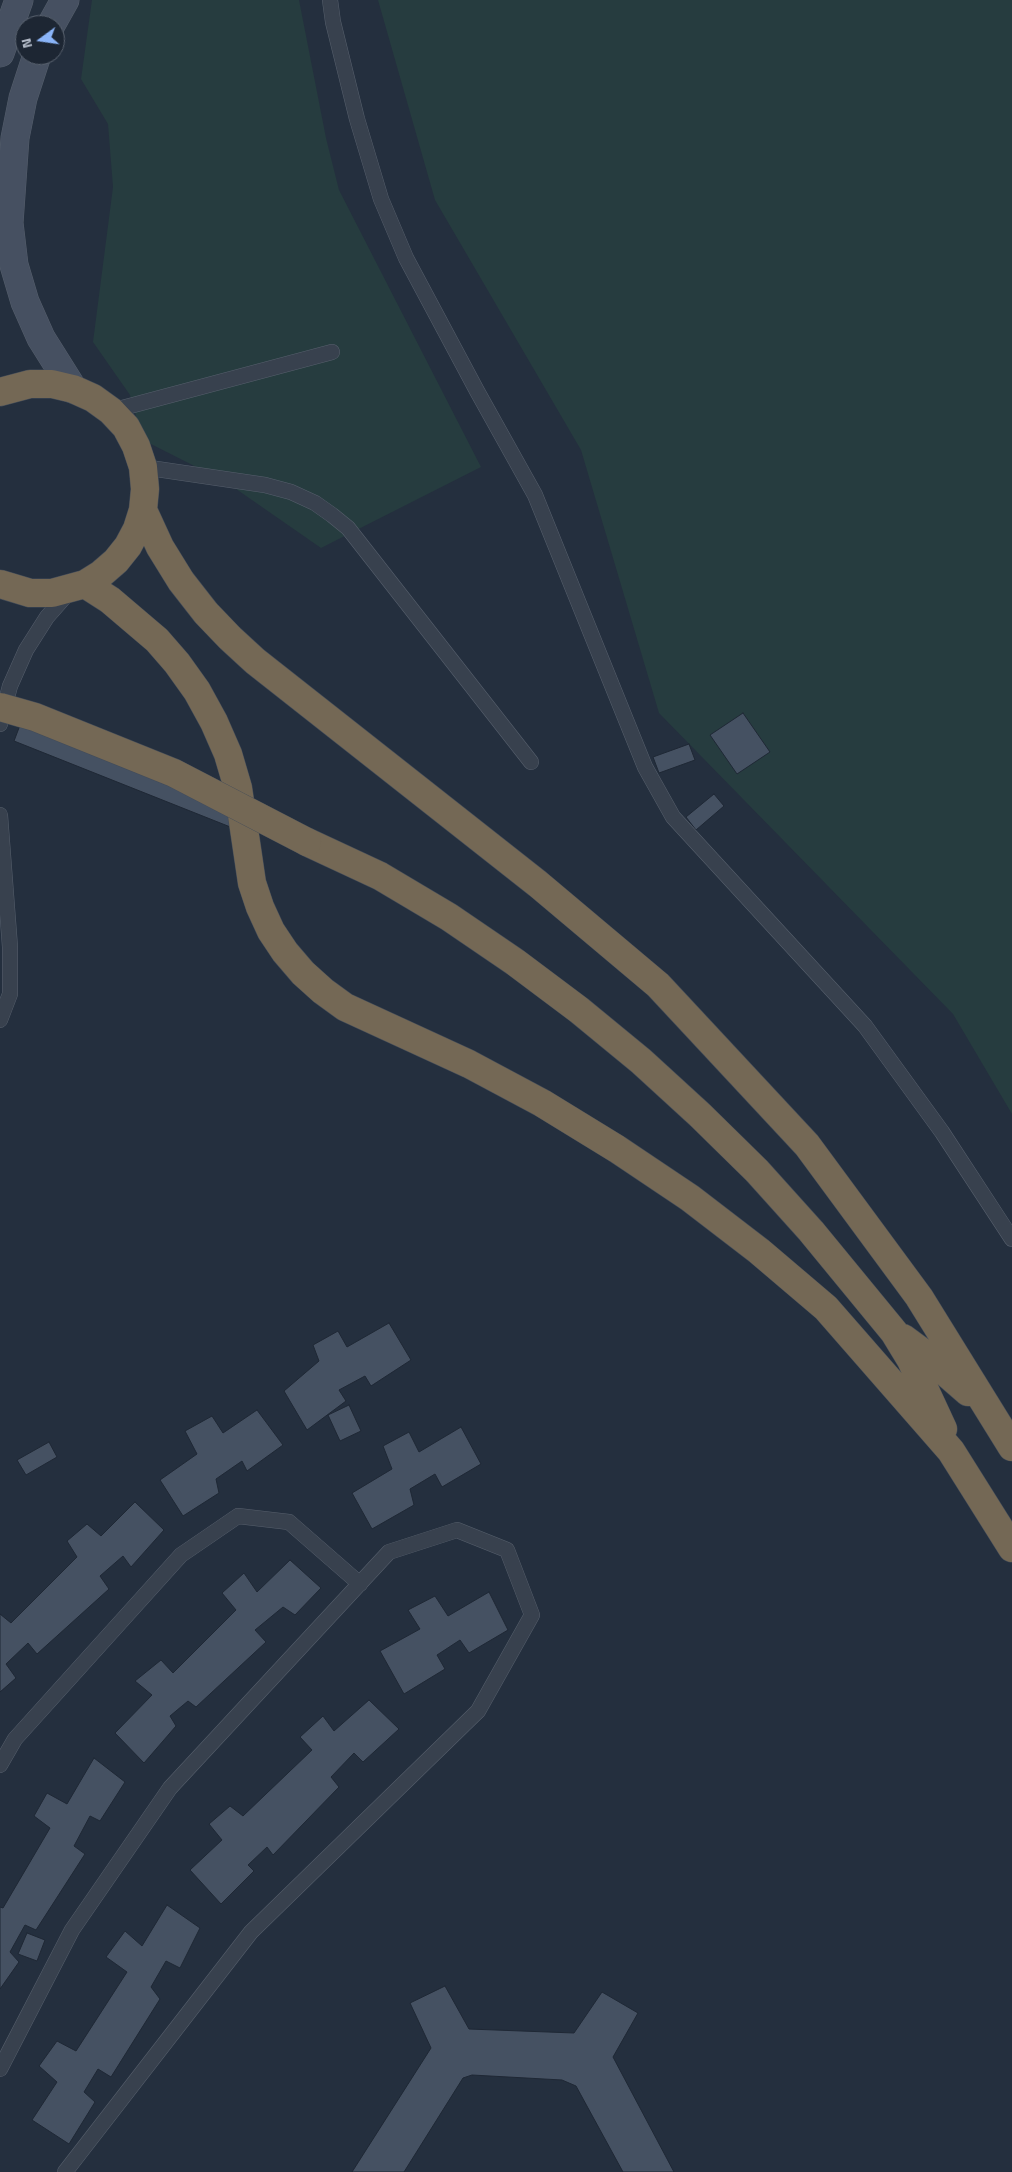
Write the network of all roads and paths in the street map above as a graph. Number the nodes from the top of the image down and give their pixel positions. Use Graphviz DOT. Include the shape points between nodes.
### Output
graph roads {
  1 [pos="19,0"];
  2 [pos="65,0"];
  3 [pos="330,0"];
  4 [pos="57,15"];
  5 [pos="0,53"];
  6 [pos="34,65"];
  7 [pos="332,352"];
  8 [pos="73,389"];
  9 [pos="0,392"];
  10 [pos="111,411"];
  11 [pos="143,467"];
  12 [pos="143,510"];
  13 [pos="0,584"];
  14 [pos="79,586"];
  15 [pos="0,707"];
  16 [pos="0,724"];
  17 [pos="531,762"];
  18 [pos="0,815"];
  19 [pos="0,1020"];
  20 [pos="1012,1239"];
  21 [pos="894,1332"];
  22 [pos="997,1422"];
  23 [pos="1012,1447"];
  24 [pos="951,1451"];
  25 [pos="1012,1548"];
  26 [pos="360,1584"];
  27 [pos="0,1765"];
  28 [pos="0,2069"];
  29 [pos="65,2172"];
  1 -- 5 [label="street"];
  2 -- 4 [label="street"];
  3 -- 20 [label="lane" via="357,119 381,199 406,258 535,495 645,767 673,817 865,1026 942,1132"];
  6 -- 8 [label="street" via="15,138 9,223 14,265 24,302 41,338"];
  7 -- 10 [label="lane"];
  8 -- 9 [label="highway" via="52,384 30,384"];
  8 -- 10 [label="highway"];
  10 -- 11 [label="highway" via="126,427"];
  11 -- 12 [label="highway"];
  11 -- 17 [label="lane" via="265,485 290,492 332,515 348,528"];
  12 -- 14 [label="highway" via="128,546 116,561"];
  12 -- 22 [label="highway" via="181,581 230,638 658,984 807,1145 919,1297"];
  13 -- 14 [label="highway" via="30,593 52,593"];
  14 -- 16 [label="lane" via="47,617 26,650 10,686"];
  14 -- 24 [label="highway" via="116,604 157,640 201,699 228,754 238,788 252,883 260,907 271,930 302,973 345,1007 470,1064 542,1103 690,1198 826,1308"];
  15 -- 21 [label="highway, bridge" via="34,717 174,773 380,876 515,962 579,1010 700,1115 811,1231"];
  18 -- 19 [label="lane" via="10,947 10,994"];
  21 -- 22 [label="highway" via="948,1374"];
  21 -- 24 [label="highway" via="926,1390"];
  22 -- 23 [label="highway"];
  24 -- 25 [label="highway"];
  26 -- 27 [label="lane" via="289,1522 238,1516 181,1555 15,1739"];
  26 -- 28 [label="lane" via="170,1788 72,1930"];
  26 -- 29 [label="lane" via="389,1552 457,1530 507,1550 532,1615 478,1711 251,1932"];
}
